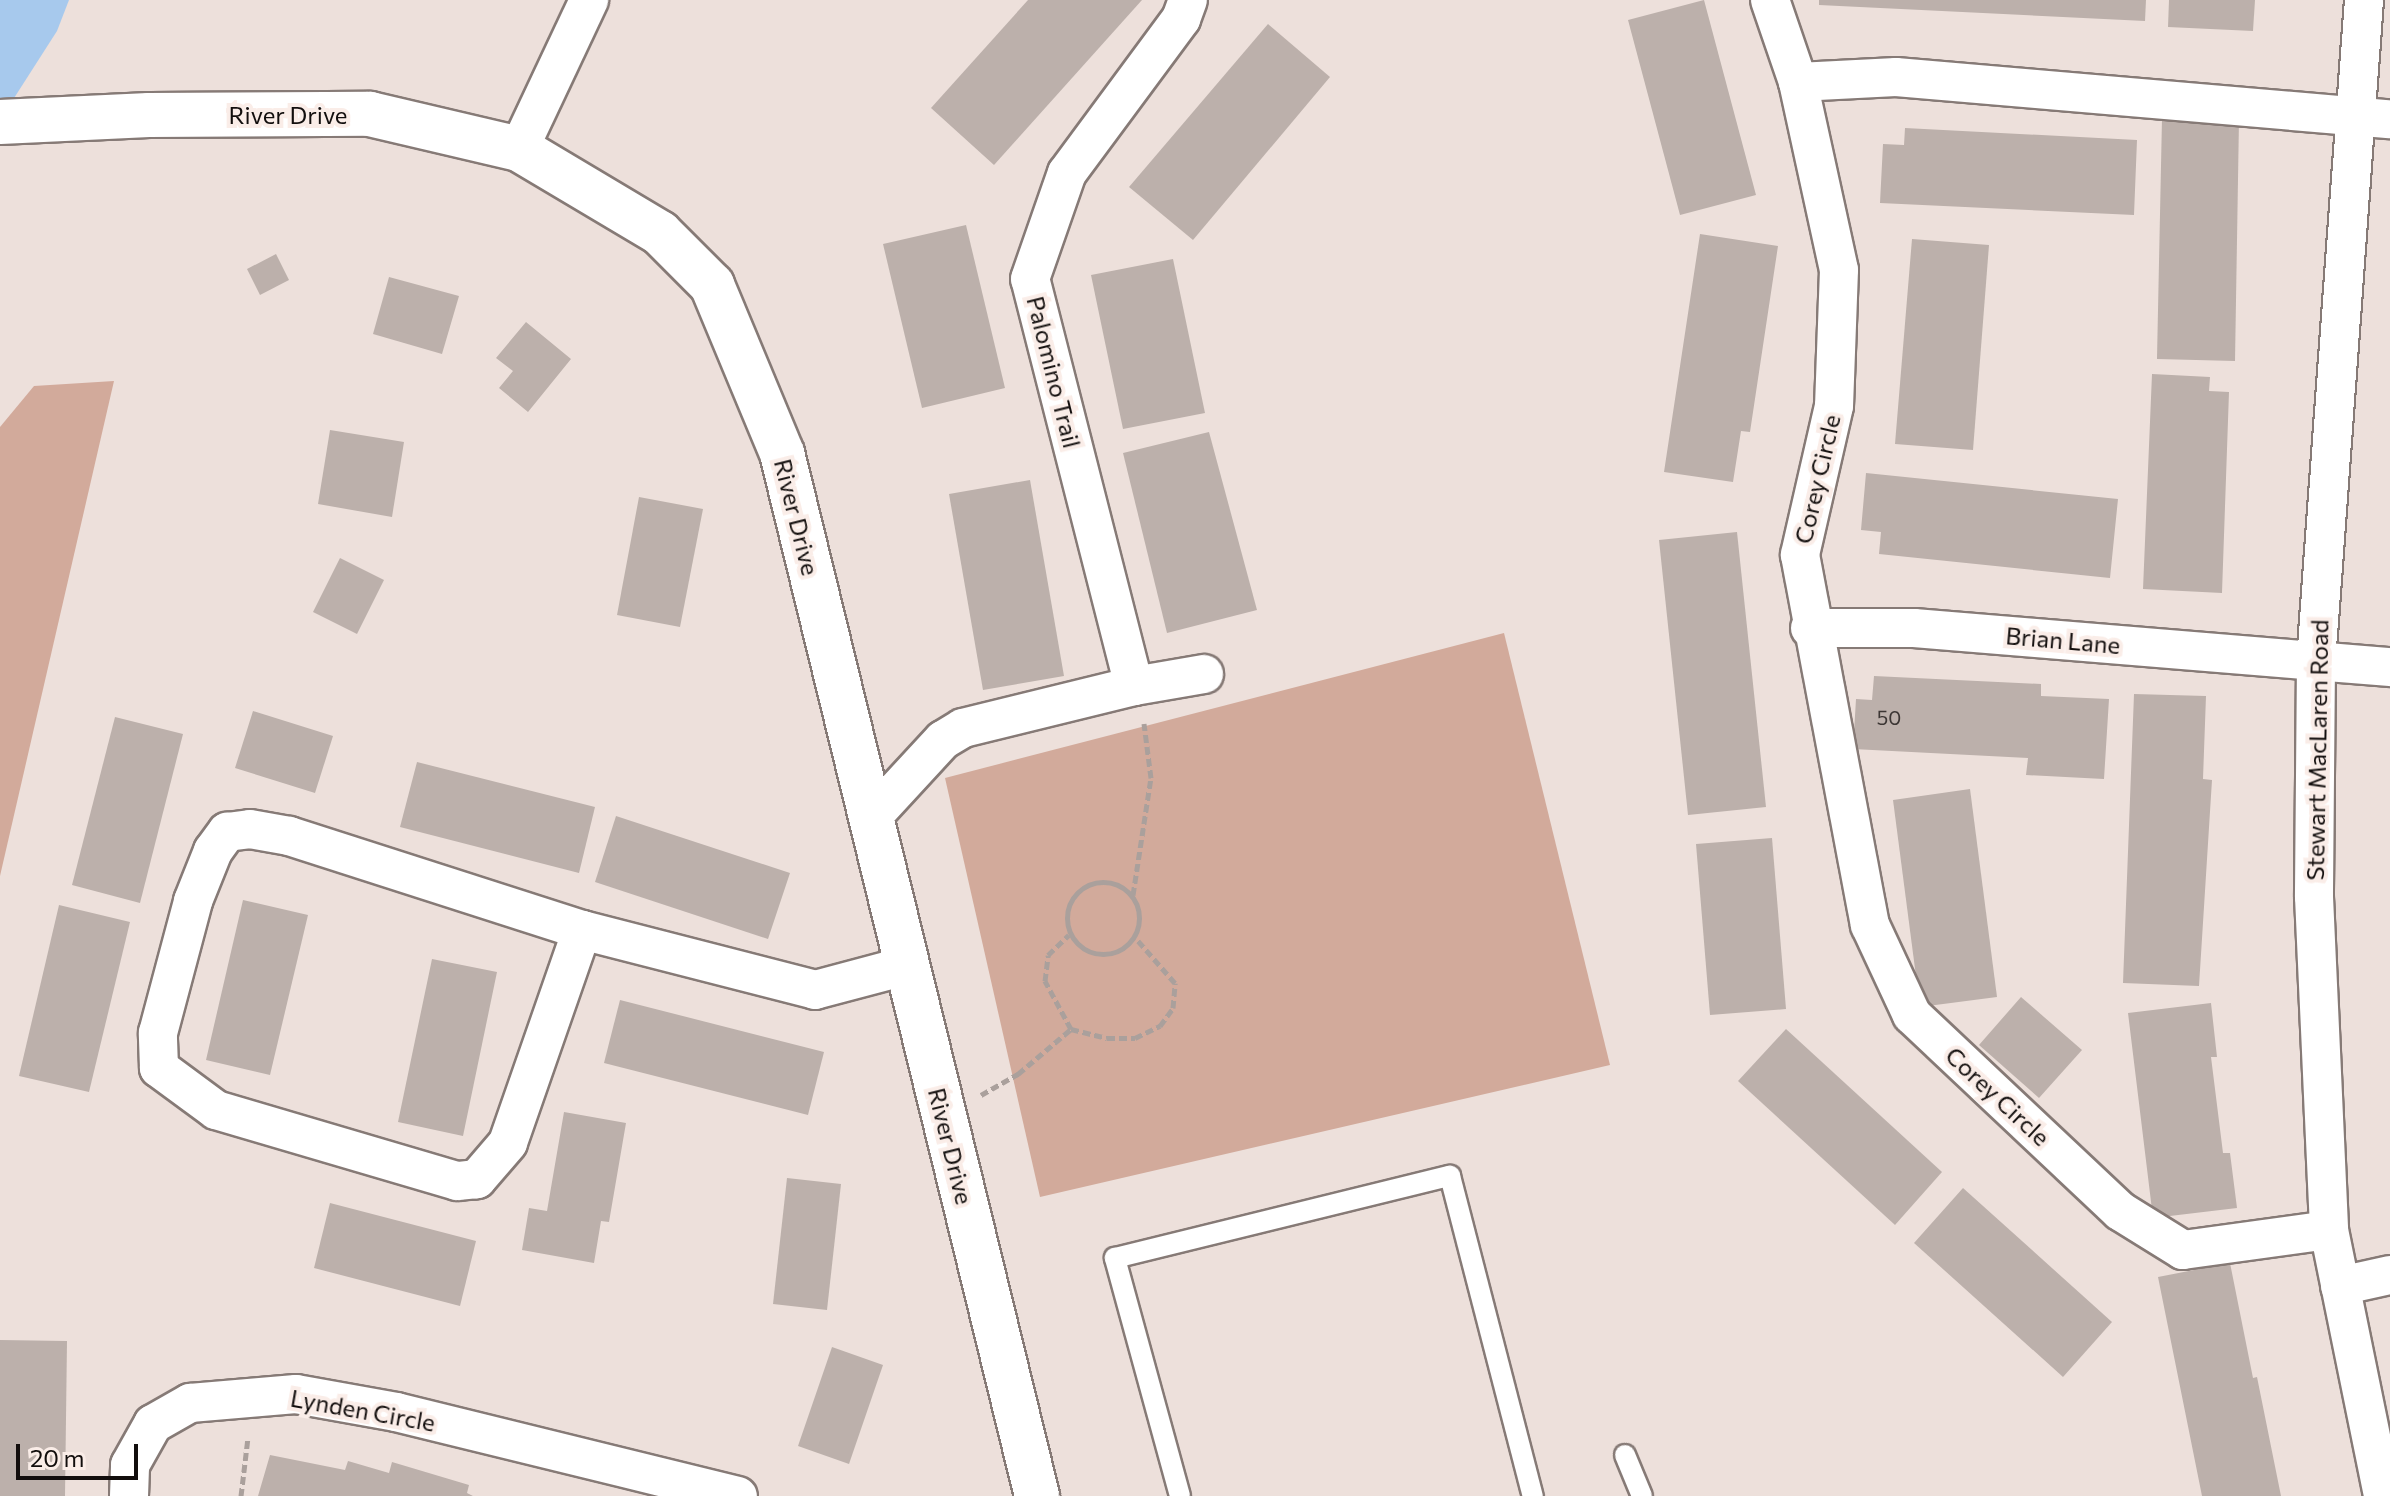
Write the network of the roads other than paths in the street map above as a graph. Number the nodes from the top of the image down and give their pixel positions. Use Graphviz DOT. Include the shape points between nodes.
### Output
graph roads {
  1 [pos="589,0"];
  2 [pos="1188,0"];
  3 [pos="1770,0"];
  4 [pos="2364,0"];
  5 [pos="1798,82"];
  6 [pos="2374,118"];
  7 [pos="0,122"];
  8 [pos="519,149"];
  9 [pos="1810,628"];
  10 [pos="2316,662"];
  11 [pos="2390,667"];
  12 [pos="1204,674"];
  13 [pos="1134,686"];
  14 [pos="870,819"];
  15 [pos="582,930"];
  16 [pos="905,966"];
  17 [pos="2329,1230"];
  18 [pos="2390,1275"];
  19 [pos="2340,1286"];
  20 [pos="1625,1455"];
  21 [pos="602,1481"];
  22 [pos="129,1496"];
  23 [pos="738,1496"];
  24 [pos="1037,1496"];
  25 [pos="1180,1496"];
  26 [pos="1533,1496"];
  27 [pos="1642,1496"];
  28 [pos="2383,1496"];
  1 -- 8 [label="street"];
  2 -- 13 [label="street, Palomino Trail" via="1181,19 1067,173 1030,279"];
  3 -- 5 [label="street, Corey Circle"];
  4 -- 6 [label="street, Stewart MacLaren Road"];
  5 -- 6 [label="street" via="1896,77"];
  5 -- 9 [label="street, Corey Circle" via="1839,270 1834,406 1800,555"];
  6 -- 10 [label="street, Stewart MacLaren Road"];
  7 -- 8 [label="main road, River Drive" via="370,114"];
  8 -- 14 [label="main road, River Drive" via="660,233 712,285 782,453"];
  9 -- 10 [label="street, Brian Lane" via="1914,628"];
  9 -- 17 [label="street, Corey Circle" via="1870,925 1912,1015 2120,1211 2183,1250"];
  10 -- 11 [label="street, Brian Lane"];
  10 -- 17 [label="street, Stewart MacLaren Road" via="2314,897"];
  12 -- 13 [label="street"];
  13 -- 14 [label="street" via="963,728 943,740"];
  14 -- 16 [label="main road, River Drive"];
  15 -- 15 [label="street" via="289,836 250,829 227,832 213,851 193,901 158,1033 159,1068 216,1110 457,1181 477,1179 508,1143"];
  15 -- 16 [label="street" via="815,990"];
  16 -- 24 [label="main road, River Drive"];
  17 -- 19 [label="street, Stewart MacLaren Road"];
  18 -- 19 [label="street"];
  19 -- 28 [label="street, Stewart MacLaren Road"];
  20 -- 27 [label="lane"];
  21 -- 22 [label="street, Lynden Circle" via="396,1412 296,1394 190,1403 153,1424 130,1465"];
  21 -- 23 [label="street, Lynden Circle"];
  25 -- 26 [label="lane" via="1115,1258 1450,1176"];
}
